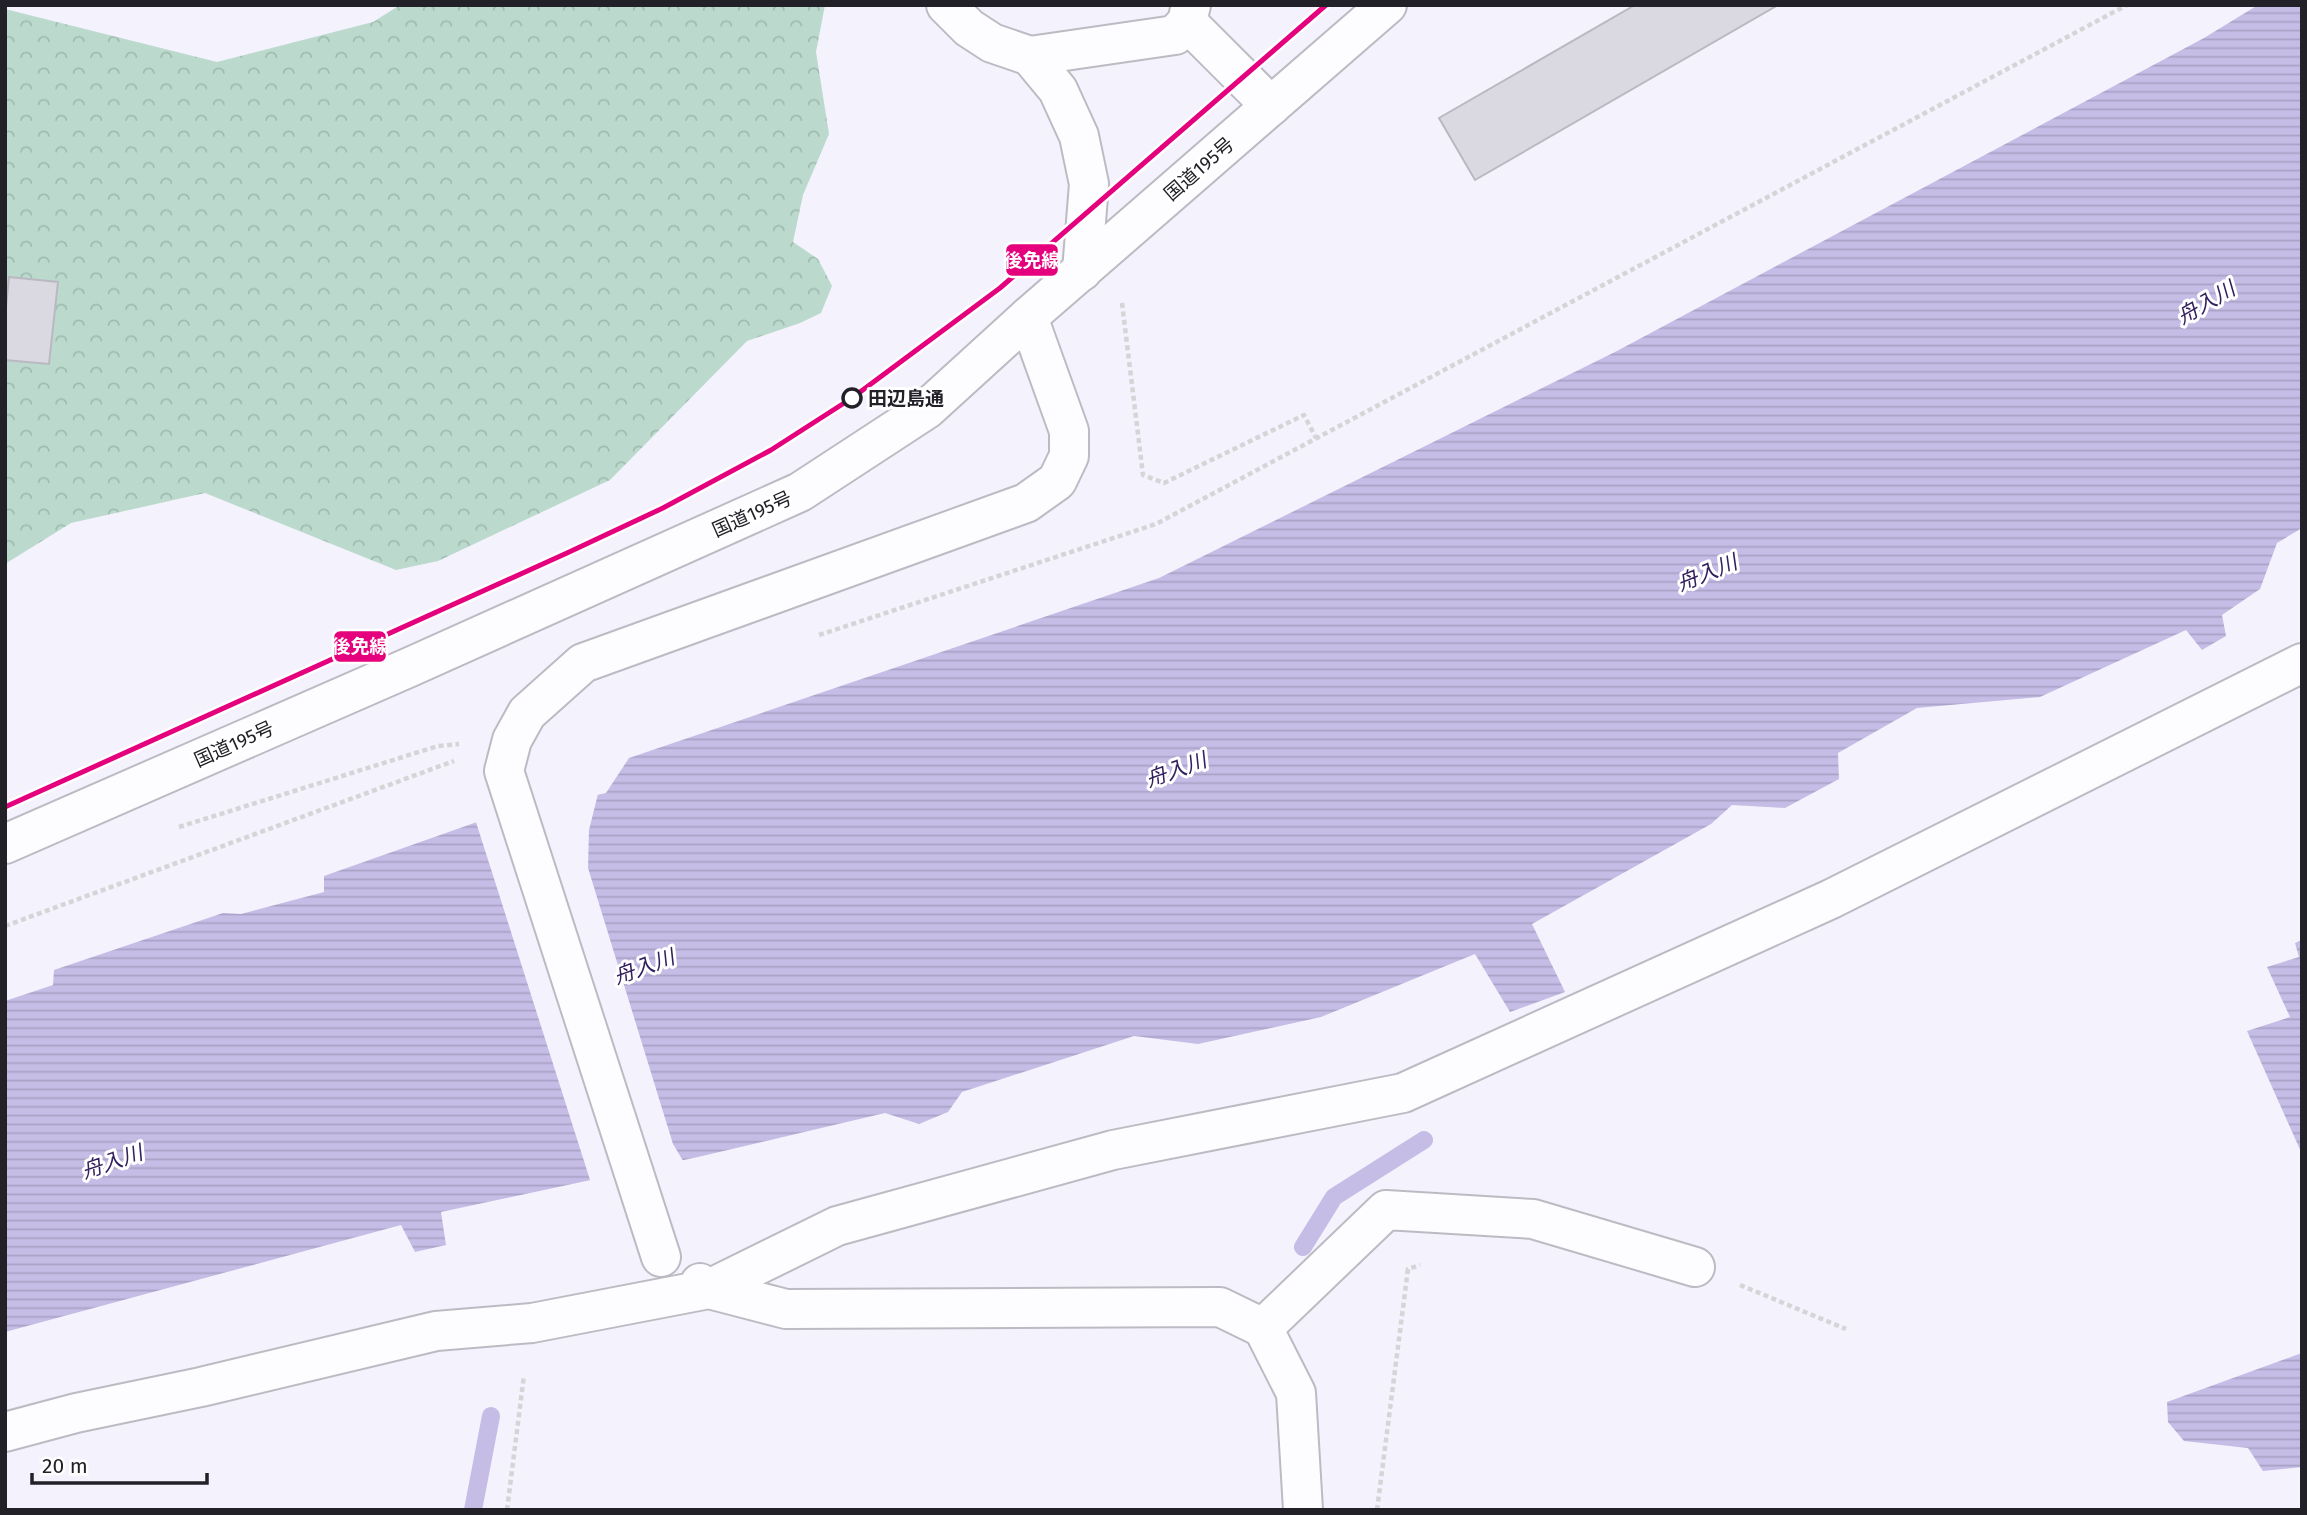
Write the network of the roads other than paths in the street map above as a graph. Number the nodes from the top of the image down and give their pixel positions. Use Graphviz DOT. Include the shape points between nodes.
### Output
graph roads {
  1 [pos="946,5"];
  2 [pos="1387,5"];
  3 [pos="1189,14"];
  4 [pos="1030,56"];
  5 [pos="1271,106"];
  6 [pos="1082,271"];
  7 [pos="1028,317"];
  8 [pos="2299,669"];
  9 [pos="5,844"];
  10 [pos="1695,1267"];
  11 [pos="709,1289"];
  12 [pos="1263,1328"];
  13 [pos="5,1432"];
  14 [pos="1303,1510"];
  1 -- 4 [label="main road" via="992,43"];
  2 -- 5 [label="main road, 国道195号"];
  3 -- 4 [label="main road" via="1175,35"];
  3 -- 5 [label="main road"];
  4 -- 6 [label="main road" via="1058,90 1079,136 1088,184"];
  5 -- 6 [label="main road, 国道195号"];
  6 -- 7 [label="main road, 国道195号"];
  7 -- 9 [label="main road, 国道195号" via="926,409 800,492"];
  7 -- 11 [label="main road" via="1069,432 1069,456 1058,481 1026,503 583,663 527,713 508,755 661,1256"];
  8 -- 11 [label="main road" via="1830,899 1403,1093 1112,1150 837,1226"];
  10 -- 12 [label="main road" via="1533,1219 1386,1210"];
  11 -- 12 [label="main road" via="786,1308 1220,1307"];
  11 -- 13 [label="main road" via="532,1323 436,1331"];
  12 -- 14 [label="main road" via="1296,1393"];
}
